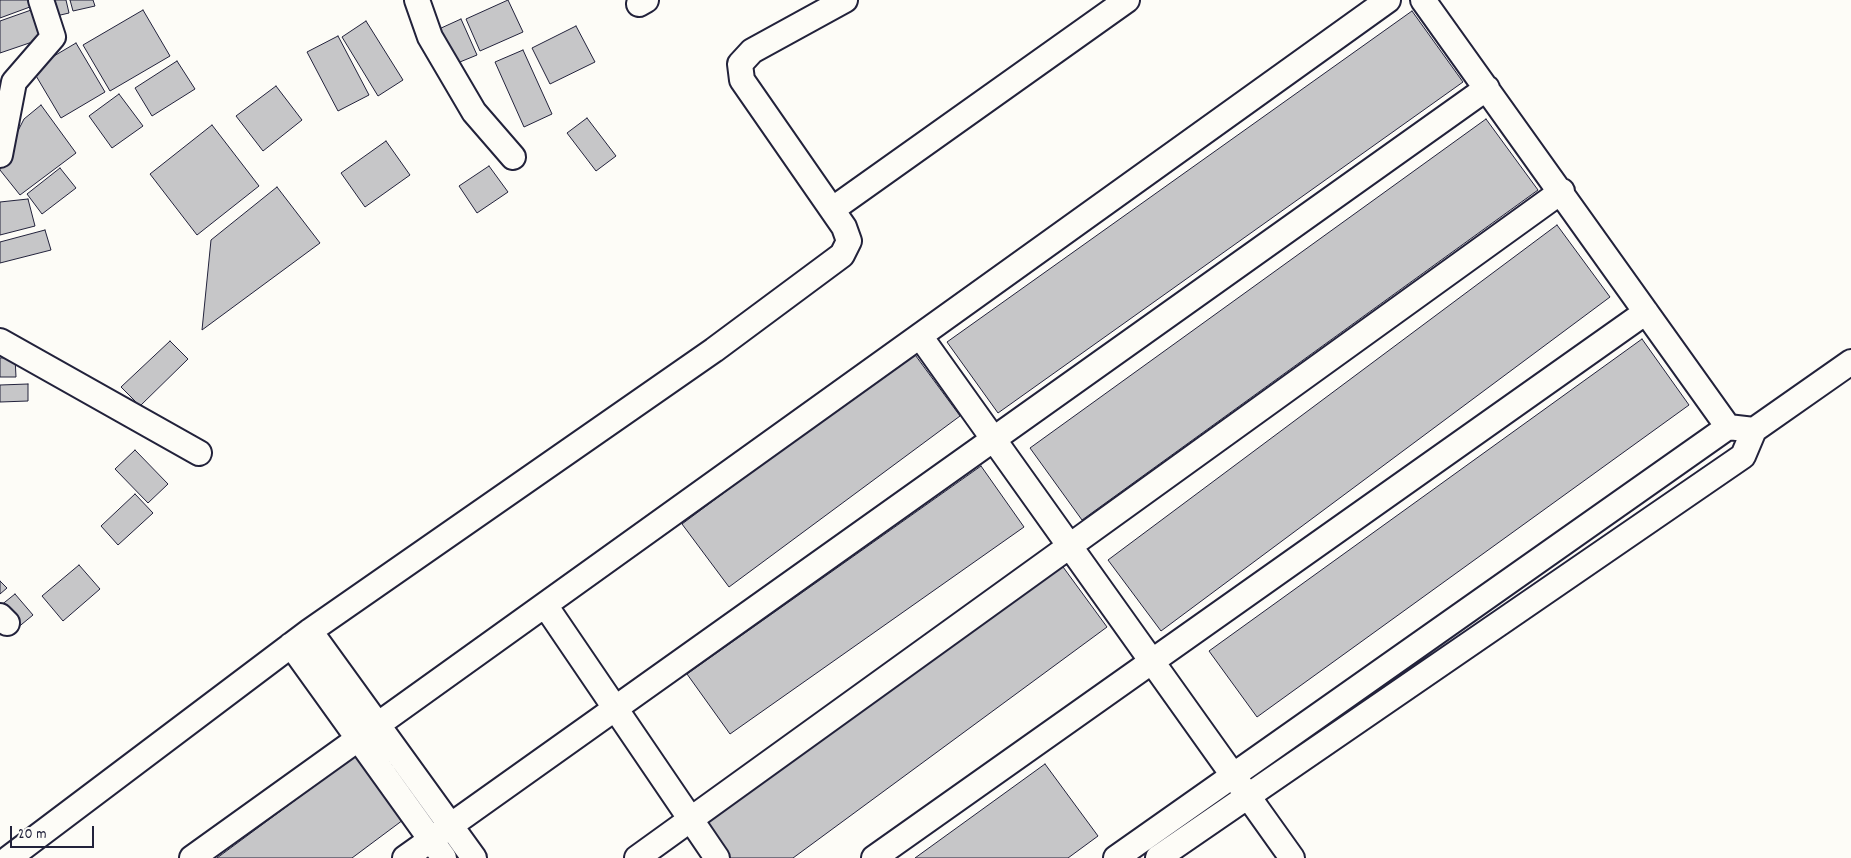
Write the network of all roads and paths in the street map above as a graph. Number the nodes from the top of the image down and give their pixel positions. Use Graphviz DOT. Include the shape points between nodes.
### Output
graph roads {
  1 [pos="41,0"];
  2 [pos="417,0"];
  3 [pos="845,0"];
  4 [pos="1126,0"];
  5 [pos="1388,0"];
  6 [pos="1423,0"];
  7 [pos="1487,88"];
  8 [pos="0,155"];
  9 [pos="514,157"];
  10 [pos="1562,191"];
  11 [pos="833,209"];
  12 [pos="1646,312"];
  13 [pos="920,336"];
  14 [pos="0,341"];
  15 [pos="1851,362"];
  16 [pos="1728,427"];
  17 [pos="1754,430"];
  18 [pos="993,439"];
  19 [pos="199,453"];
  20 [pos="1069,545"];
  21 [pos="546,605"];
  22 [pos="310,631"];
  23 [pos="291,645"];
  24 [pos="1152,661"];
  25 [pos="616,708"];
  26 [pos="378,724"];
  27 [pos="358,739"];
  28 [pos="1232,776"];
  29 [pos="1247,797"];
  30 [pos="692,820"];
  31 [pos="450,825"];
  32 [pos="438,849"];
  33 [pos="9,858"];
  34 [pos="192,858"];
  35 [pos="405,858"];
  36 [pos="474,858"];
  37 [pos="637,858"];
  38 [pos="717,858"];
  39 [pos="874,858"];
  40 [pos="1116,858"];
  41 [pos="1158,858"];
  42 [pos="1292,858"];
  1 -- 8 [label="street" via="52,37 14,82"];
  2 -- 9 [label="street" via="430,36 474,112"];
  3 -- 11 [label="street" via="752,51 740,64 742,80"];
  4 -- 11 [label="street"];
  5 -- 13 [label="street"];
  6 -- 7 [label="street"];
  7 -- 10 [label="street"];
  7 -- 18 [label="street"];
  10 -- 12 [label="street"];
  10 -- 20 [label="street"];
  11 -- 22 [label="street" via="849,241 842,255 714,350"];
  12 -- 16 [label="street"];
  12 -- 24 [label="street"];
  13 -- 18 [label="street"];
  13 -- 21 [label="street"];
  14 -- 19 [label="street"];
  15 -- 17 [label="street"];
  16 -- 17 [label="street"];
  16 -- 28 [label="street"];
  17 -- 29 [label="street" via="1743,456"];
  18 -- 20 [label="street"];
  18 -- 25 [label="street"];
  20 -- 24 [label="street"];
  20 -- 30 [label="street"];
  21 -- 25 [label="street"];
  21 -- 26 [label="street"];
  22 -- 23 [label="street"];
  22 -- 26 [label="street"];
  23 -- 27 [label="street"];
  23 -- 33 [label="street"];
  24 -- 28 [label="street"];
  24 -- 39 [label="street"];
  25 -- 30 [label="street"];
  25 -- 31 [label="street"];
  26 -- 27 [label="street"];
  26 -- 31 [label="street"];
  27 -- 32 [label="street"];
  27 -- 34 [label="street"];
  28 -- 29 [label="street"];
  28 -- 40 [label="street"];
  29 -- 41 [label="street"];
  29 -- 42 [label="street"];
  30 -- 37 [label="street"];
  30 -- 38 [label="street"];
  31 -- 32 [label="street"];
  31 -- 36 [label="street"];
  32 -- 35 [label="street"];
}
